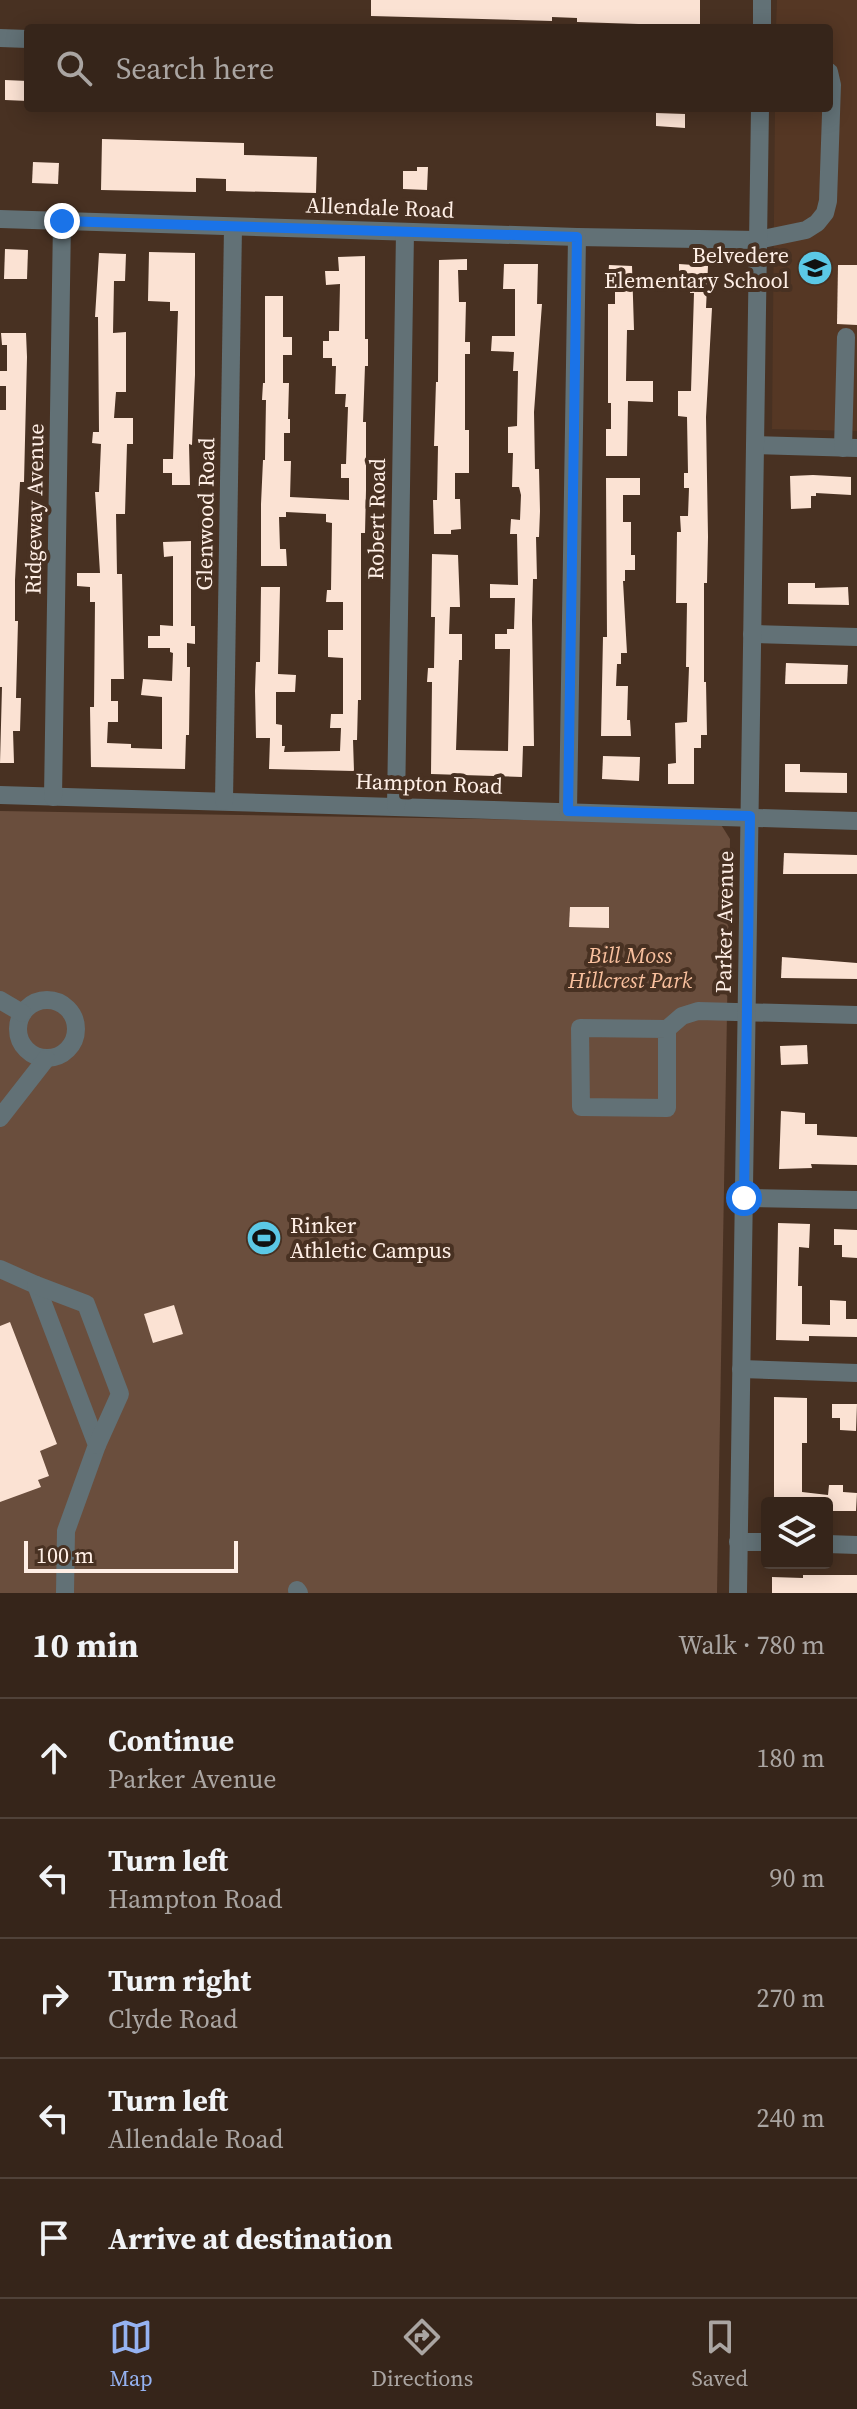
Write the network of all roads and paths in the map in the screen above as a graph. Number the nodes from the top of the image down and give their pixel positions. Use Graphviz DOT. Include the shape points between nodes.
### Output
graph roads {
  1 [pos="762,0"];
  2 [pos="762,24"];
  3 [pos="0,38"];
  4 [pos="24,39"];
  5 [pos="760,112"];
  6 [pos="832,112"];
  7 [pos="0,219"];
  8 [pos="62,221"];
  9 [pos="233,227"];
  10 [pos="405,232"];
  11 [pos="577,237"];
  12 [pos="758,240"];
  13 [pos="846,337"];
  14 [pos="755,445"];
  15 [pos="850,448"];
  16 [pos="752,634"];
  17 [pos="857,637"];
  18 [pos="0,795"];
  19 [pos="53,797"];
  20 [pos="224,801"];
  21 [pos="396,806"];
  22 [pos="568,811"];
  23 [pos="750,816"];
  24 [pos="857,821"];
  25 [pos="0,1000"];
  26 [pos="746,1011"];
  27 [pos="22,1013"];
  28 [pos="857,1015"];
  29 [pos="667,1029"];
  30 [pos="46,1059"];
  31 [pos="0,1118"];
  32 [pos="744,1198"];
  33 [pos="857,1200"];
  34 [pos="0,1269"];
  35 [pos="36,1285"];
  36 [pos="741,1369"];
  37 [pos="857,1373"];
  38 [pos="97,1445"];
  39 [pos="738,1542"];
  40 [pos="761,1542"];
  41 [pos="833,1544"];
  42 [pos="857,1545"];
  43 [pos="65,1593"];
  44 [pos="738,1593"];
  1 -- 2 [label="street"];
  3 -- 4 [label="street"];
  5 -- 12 [label="street, Parker Avenue"];
  6 -- 12 [label="street, Allendale Road" via="825,213 806,230"];
  7 -- 8 [label="street, Allendale Road"];
  8 -- 9 [label="street, Allendale Road"];
  8 -- 19 [label="street, Ridgeway Avenue"];
  9 -- 10 [label="street, Allendale Road"];
  9 -- 20 [label="street, Glenwood Road"];
  10 -- 11 [label="street, Allendale Road"];
  10 -- 21 [label="street, Robert Road"];
  11 -- 12 [label="street, Allendale Road"];
  11 -- 22 [label="street"];
  12 -- 14 [label="street, Parker Avenue"];
  13 -- 15 [label="street"];
  14 -- 15 [label="street"];
  14 -- 16 [label="street, Parker Avenue"];
  16 -- 17 [label="street"];
  16 -- 23 [label="street, Parker Avenue"];
  18 -- 19 [label="street, Hampton Road"];
  19 -- 20 [label="street, Hampton Road"];
  20 -- 21 [label="street, Hampton Road"];
  21 -- 22 [label="street, Hampton Road"];
  22 -- 23 [label="street, Hampton Road"];
  23 -- 24 [label="street, Hampton Road"];
  23 -- 26 [label="street, Parker Avenue"];
  25 -- 27 [label="street"];
  26 -- 28 [label="street"];
  26 -- 29 [label="street" via="698,1011"];
  26 -- 32 [label="street, Parker Avenue"];
  27 -- 30 [label="street" via="19,1038 31,1054"];
  27 -- 30 [label="street" via="45,1000 59,1002 71,1012 75,1039 62,1054"];
  29 -- 29 [label="street" via="667,1108 581,1107 580,1028"];
  30 -- 31 [label="street"];
  32 -- 33 [label="street"];
  32 -- 36 [label="street, Parker Avenue"];
  34 -- 35 [label="street"];
  35 -- 38 [label="street"];
  35 -- 38 [label="street" via="86,1304 116,1381 120,1394"];
  36 -- 37 [label="street"];
  36 -- 39 [label="street, Parker Avenue"];
  38 -- 43 [label="street" via="66,1531"];
  39 -- 40 [label="street"];
  39 -- 44 [label="street, Parker Avenue"];
  41 -- 42 [label="street"];
}
